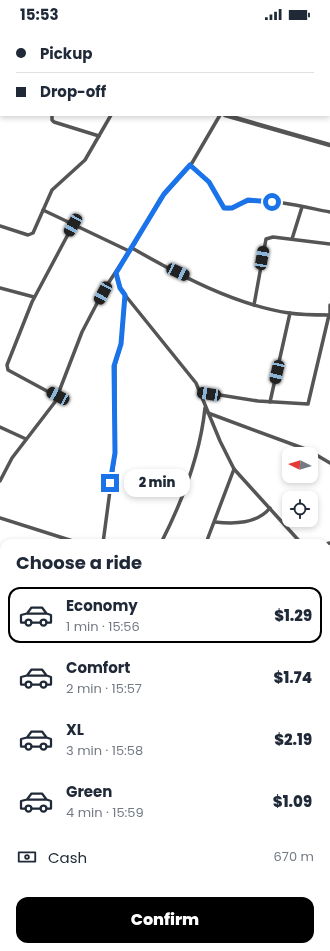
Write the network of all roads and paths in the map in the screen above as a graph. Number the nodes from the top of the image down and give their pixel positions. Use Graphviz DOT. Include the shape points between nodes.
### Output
graph roads {
  1 [pos="52,116"];
  2 [pos="109,116"];
  3 [pos="219,116"];
  4 [pos="228,116"];
  5 [pos="99,136"];
  6 [pos="330,145"];
  7 [pos="190,165"];
  8 [pos="302,207"];
  9 [pos="43,210"];
  10 [pos="330,212"];
  11 [pos="73,225"];
  12 [pos="0,226"];
  13 [pos="292,239"];
  14 [pos="330,244"];
  15 [pos="131,250"];
  16 [pos="116,273"];
  17 [pos="0,288"];
  18 [pos="125,295"];
  19 [pos="34,297"];
  20 [pos="254,305"];
  21 [pos="330,305"];
  22 [pos="290,313"];
  23 [pos="329,315"];
  24 [pos="200,392"];
  25 [pos="58,396"];
  26 [pos="270,402"];
  27 [pos="205,406"];
  28 [pos="208,413"];
  29 [pos="0,427"];
  30 [pos="26,439"];
  31 [pos="330,463"];
  32 [pos="234,469"];
  33 [pos="0,481"];
  34 [pos="270,508"];
  35 [pos="0,518"];
  36 [pos="215,522"];
  37 [pos="66,539"];
  38 [pos="104,539"];
  39 [pos="163,539"];
  40 [pos="208,539"];
  41 [pos="297,539"];
  1 -- 5 [label="street" via="54,122"];
  2 -- 5 [label="street"];
  3 -- 7 [label="street"];
  4 -- 6 [label="street"];
  5 -- 9 [label="street" via="85,160 52,190"];
  7 -- 8 [label="street" via="209,182 224,208 232,208 248,200"];
  7 -- 15 [label="street" via="164,194"];
  8 -- 10 [label="street"];
  8 -- 13 [label="street"];
  9 -- 11 [label="street"];
  9 -- 12 [label="street" via="32,234"];
  11 -- 15 [label="street"];
  11 -- 19 [label="street"];
  13 -- 14 [label="street"];
  13 -- 20 [label="street" via="266,239"];
  15 -- 16 [label="street"];
  15 -- 20 [label="street"];
  16 -- 18 [label="street"];
  16 -- 25 [label="street" via="105,288 82,332"];
  17 -- 19 [label="street"];
  18 -- 24 [label="street" via="191,375"];
  18 -- 38 [label="street" via="121,344 114,366 115,453"];
  19 -- 25 [label="street" via="12,348 7,367"];
  20 -- 22 [label="street"];
  21 -- 23 [label="street"];
  22 -- 23 [label="street"];
  22 -- 26 [label="street"];
  23 -- 26 [label="street" via="308,404"];
  24 -- 26 [label="street"];
  24 -- 27 [label="street"];
  25 -- 30 [label="street"];
  27 -- 28 [label="street"];
  27 -- 39 [label="street" via="194,466"];
  28 -- 31 [label="street" via="308,450"];
  28 -- 32 [label="street"];
  29 -- 30 [label="street"];
  30 -- 33 [label="street"];
  32 -- 34 [label="street"];
  32 -- 36 [label="street"];
  34 -- 36 [label="street" via="263,514 241,523"];
  34 -- 41 [label="street"];
  35 -- 37 [label="street"];
  36 -- 40 [label="street"];
}
